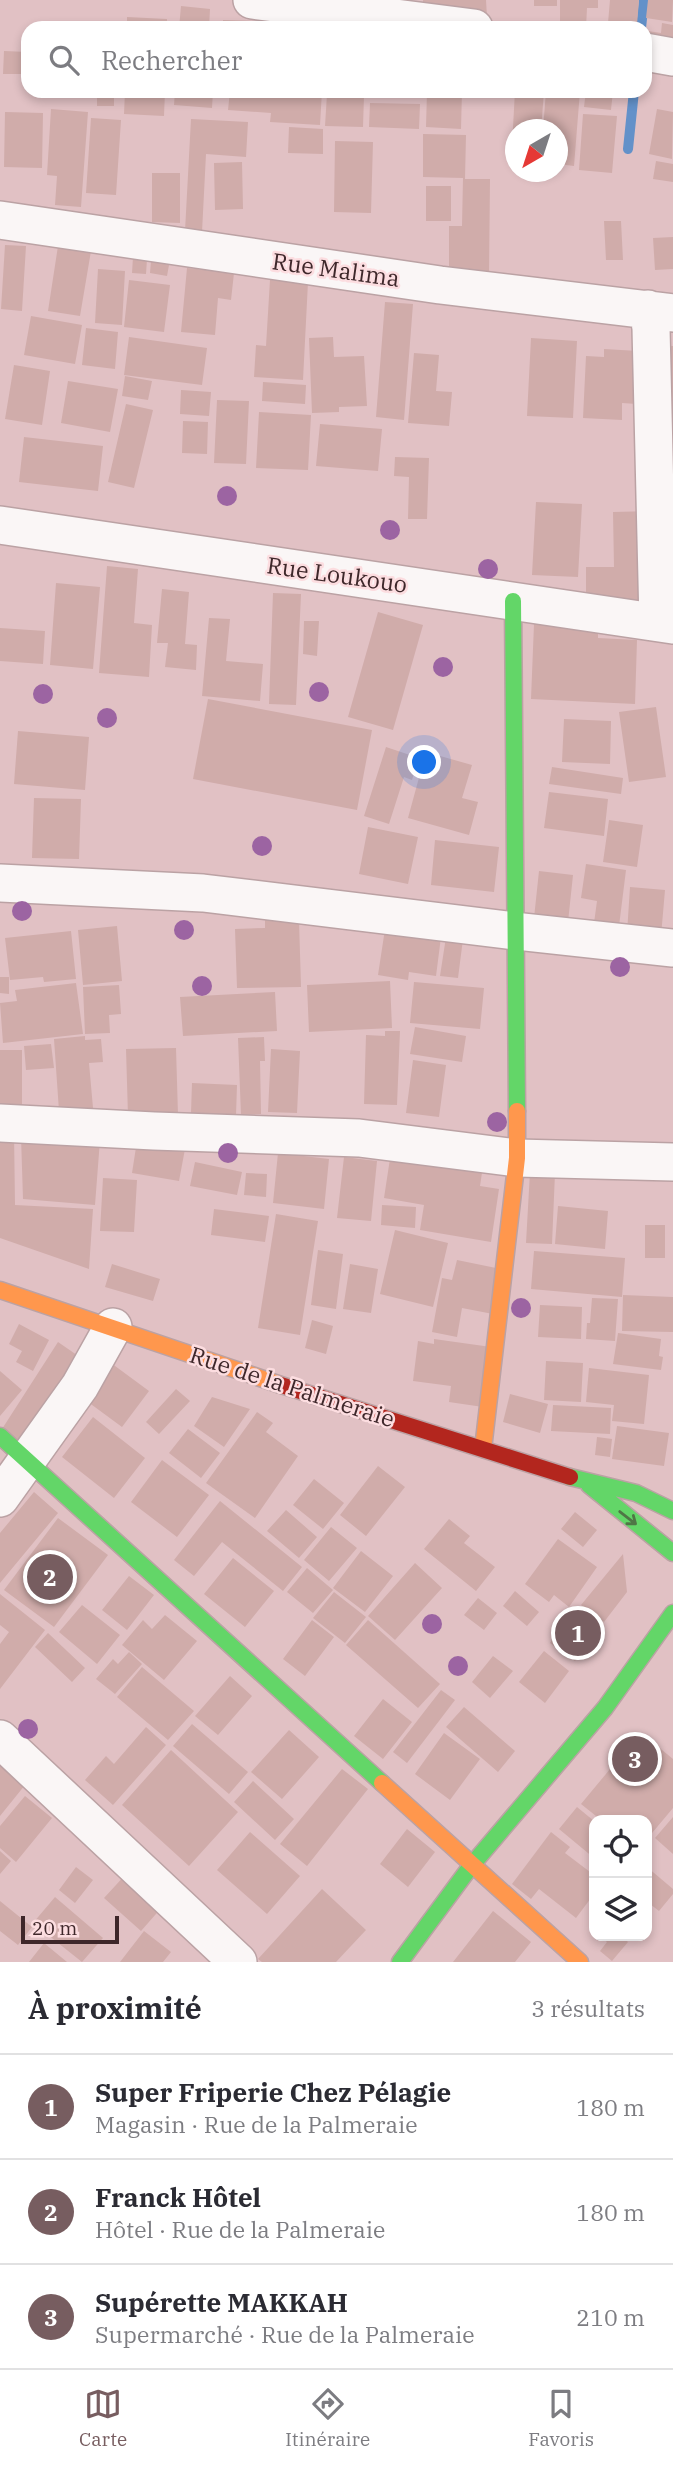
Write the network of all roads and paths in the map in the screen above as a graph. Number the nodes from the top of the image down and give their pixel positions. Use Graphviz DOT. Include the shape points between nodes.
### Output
graph roads {
  1 [pos="252,0"];
  2 [pos="418,21"];
  3 [pos="652,53"];
  4 [pos="673,57"];
  5 [pos="0,220"];
  6 [pos="661,311"];
  7 [pos="0,525"];
  8 [pos="513,601"];
  9 [pos="665,624"];
  10 [pos="0,883"];
  11 [pos="515,931"];
  12 [pos="673,947"];
  13 [pos="0,1123"];
  14 [pos="517,1158"];
  15 [pos="673,1162"];
  16 [pos="0,1290"];
  17 [pos="113,1327"];
  18 [pos="0,1436"];
  19 [pos="483,1449"];
  20 [pos="29,1460"];
  21 [pos="585,1482"];
  22 [pos="0,1498"];
  23 [pos="673,1511"];
  24 [pos="673,1553"];
  25 [pos="673,1613"];
  26 [pos="656,1664"];
  27 [pos="605,1708"];
  28 [pos="0,1739"];
  29 [pos="471,1866"];
  30 [pos="239,1962"];
  31 [pos="400,1962"];
  32 [pos="580,1962"];
  1 -- 2 [label="street"];
  3 -- 4 [label="street"];
  5 -- 6 [label="street, Rue Malima" via="440,285"];
  6 -- 9 [label="street" via="651,328"];
  7 -- 8 [label="street, Rue Loukouo"];
  8 -- 9 [label="street, Rue Loukouo"];
  8 -- 11 [label="street"];
  10 -- 11 [label="street" via="203,893"];
  11 -- 12 [label="street"];
  11 -- 14 [label="street"];
  13 -- 14 [label="street" via="359,1138"];
  14 -- 15 [label="street"];
  14 -- 19 [label="street"];
  16 -- 17 [label="street, Rue de la Palmeraie"];
  17 -- 19 [label="street, Rue de la Palmeraie"];
  17 -- 20 [label="street"];
  18 -- 20 [label="street"];
  19 -- 21 [label="street, Rue de la Palmeraie"];
  20 -- 22 [label="street"];
  20 -- 29 [label="street"];
  21 -- 23 [label="street, Rue de la Palmeraie" via="636,1493"];
  21 -- 24 [label="street, one-way"];
  25 -- 27 [label="street"];
  26 -- 27 [label="street"];
  27 -- 29 [label="street"];
  28 -- 30 [label="street"];
  29 -- 31 [label="street"];
  29 -- 32 [label="street"];
}
